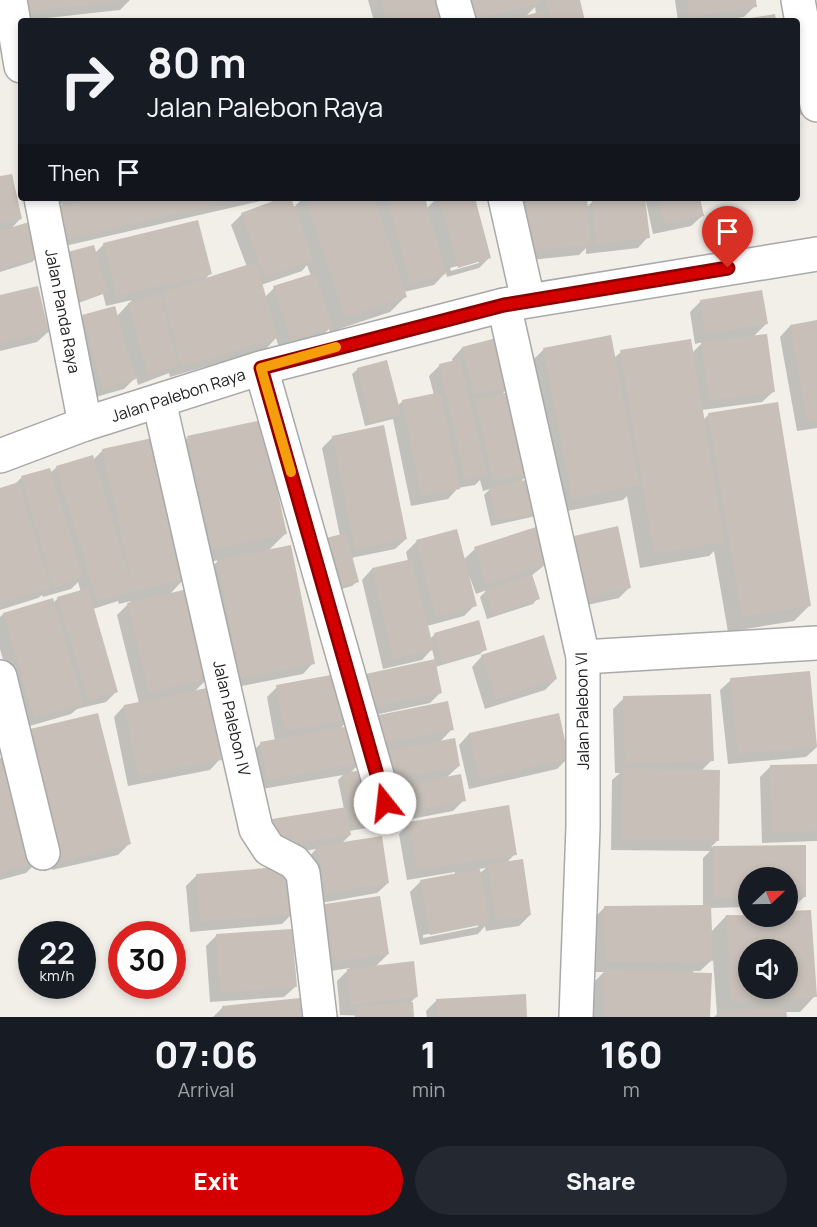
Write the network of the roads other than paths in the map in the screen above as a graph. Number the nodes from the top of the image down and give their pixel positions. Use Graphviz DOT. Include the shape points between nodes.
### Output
graph roads {
  1 [pos="10,0"];
  2 [pos="453,0"];
  3 [pos="798,0"];
  4 [pos="458,18"];
  5 [pos="13,53"];
  6 [pos="817,105"];
  7 [pos="42,201"];
  8 [pos="505,201"];
  9 [pos="817,254"];
  10 [pos="516,302"];
  11 [pos="261,368"];
  12 [pos="159,401"];
  13 [pos="85,424"];
  14 [pos="0,456"];
  15 [pos="817,643"];
  16 [pos="584,657"];
  17 [pos="0,677"];
  18 [pos="385,803"];
  19 [pos="43,853"];
  20 [pos="320,1017"];
  21 [pos="576,1017"];
  1 -- 5 [label="street"];
  2 -- 4 [label="street"];
  3 -- 6 [label="street"];
  7 -- 13 [label="street, Jalan Panda Raya"];
  8 -- 10 [label="street, Jalan Palebon VI"];
  9 -- 10 [label="street, Jalan Palebon Raya"];
  10 -- 11 [label="street, Jalan Palebon Raya"];
  10 -- 16 [label="street, Jalan Palebon VI"];
  11 -- 12 [label="street, Jalan Palebon Raya"];
  11 -- 18 [label="street"];
  12 -- 13 [label="street, Jalan Palebon Raya"];
  12 -- 20 [label="street, Jalan Palebon IV" via="256,829 269,849 294,862 303,873"];
  13 -- 14 [label="street, Jalan Palebon Raya"];
  15 -- 16 [label="street"];
  16 -- 21 [label="street, Jalan Palebon VI"];
  17 -- 19 [label="street"];
}
